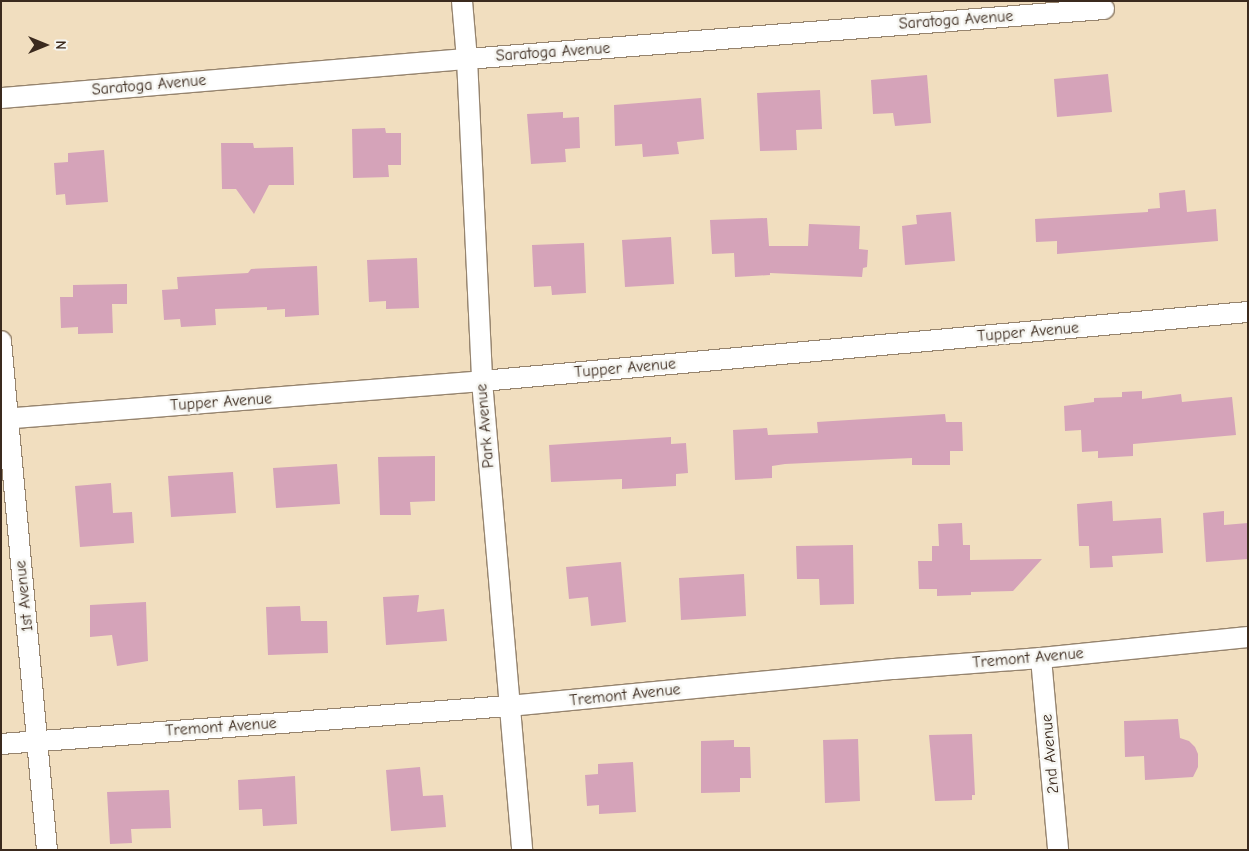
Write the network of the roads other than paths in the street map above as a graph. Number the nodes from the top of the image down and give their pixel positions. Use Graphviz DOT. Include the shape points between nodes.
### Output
graph roads {
  1 [pos="462,1"];
  2 [pos="1104,9"];
  3 [pos="467,59"];
  4 [pos="1,98"];
  5 [pos="1248,312"];
  6 [pos="1,341"];
  7 [pos="482,381"];
  8 [pos="4,419"];
  9 [pos="1248,637"];
  10 [pos="1042,658"];
  11 [pos="510,706"];
  12 [pos="39,741"];
  13 [pos="1,744"];
  14 [pos="47,850"];
  15 [pos="522,850"];
  16 [pos="1058,850"];
  1 -- 3 [label="street, Park Avenue"];
  2 -- 3 [label="street, Saratoga Avenue"];
  3 -- 4 [label="street, Saratoga Avenue"];
  3 -- 7 [label="street, Park Avenue"];
  5 -- 7 [label="street, Tupper Avenue"];
  6 -- 8 [label="street, 1st Avenue"];
  7 -- 8 [label="street, Tupper Avenue"];
  7 -- 11 [label="street, Park Avenue"];
  8 -- 12 [label="street, 1st Avenue"];
  9 -- 10 [label="street, Tremont Avenue"];
  10 -- 11 [label="street, Tremont Avenue"];
  10 -- 16 [label="street, 2nd Avenue"];
  11 -- 12 [label="street, Tremont Avenue"];
  11 -- 15 [label="street, Park Avenue"];
  12 -- 13 [label="street, Tremont Avenue"];
  12 -- 14 [label="street, 1st Avenue"];
}
